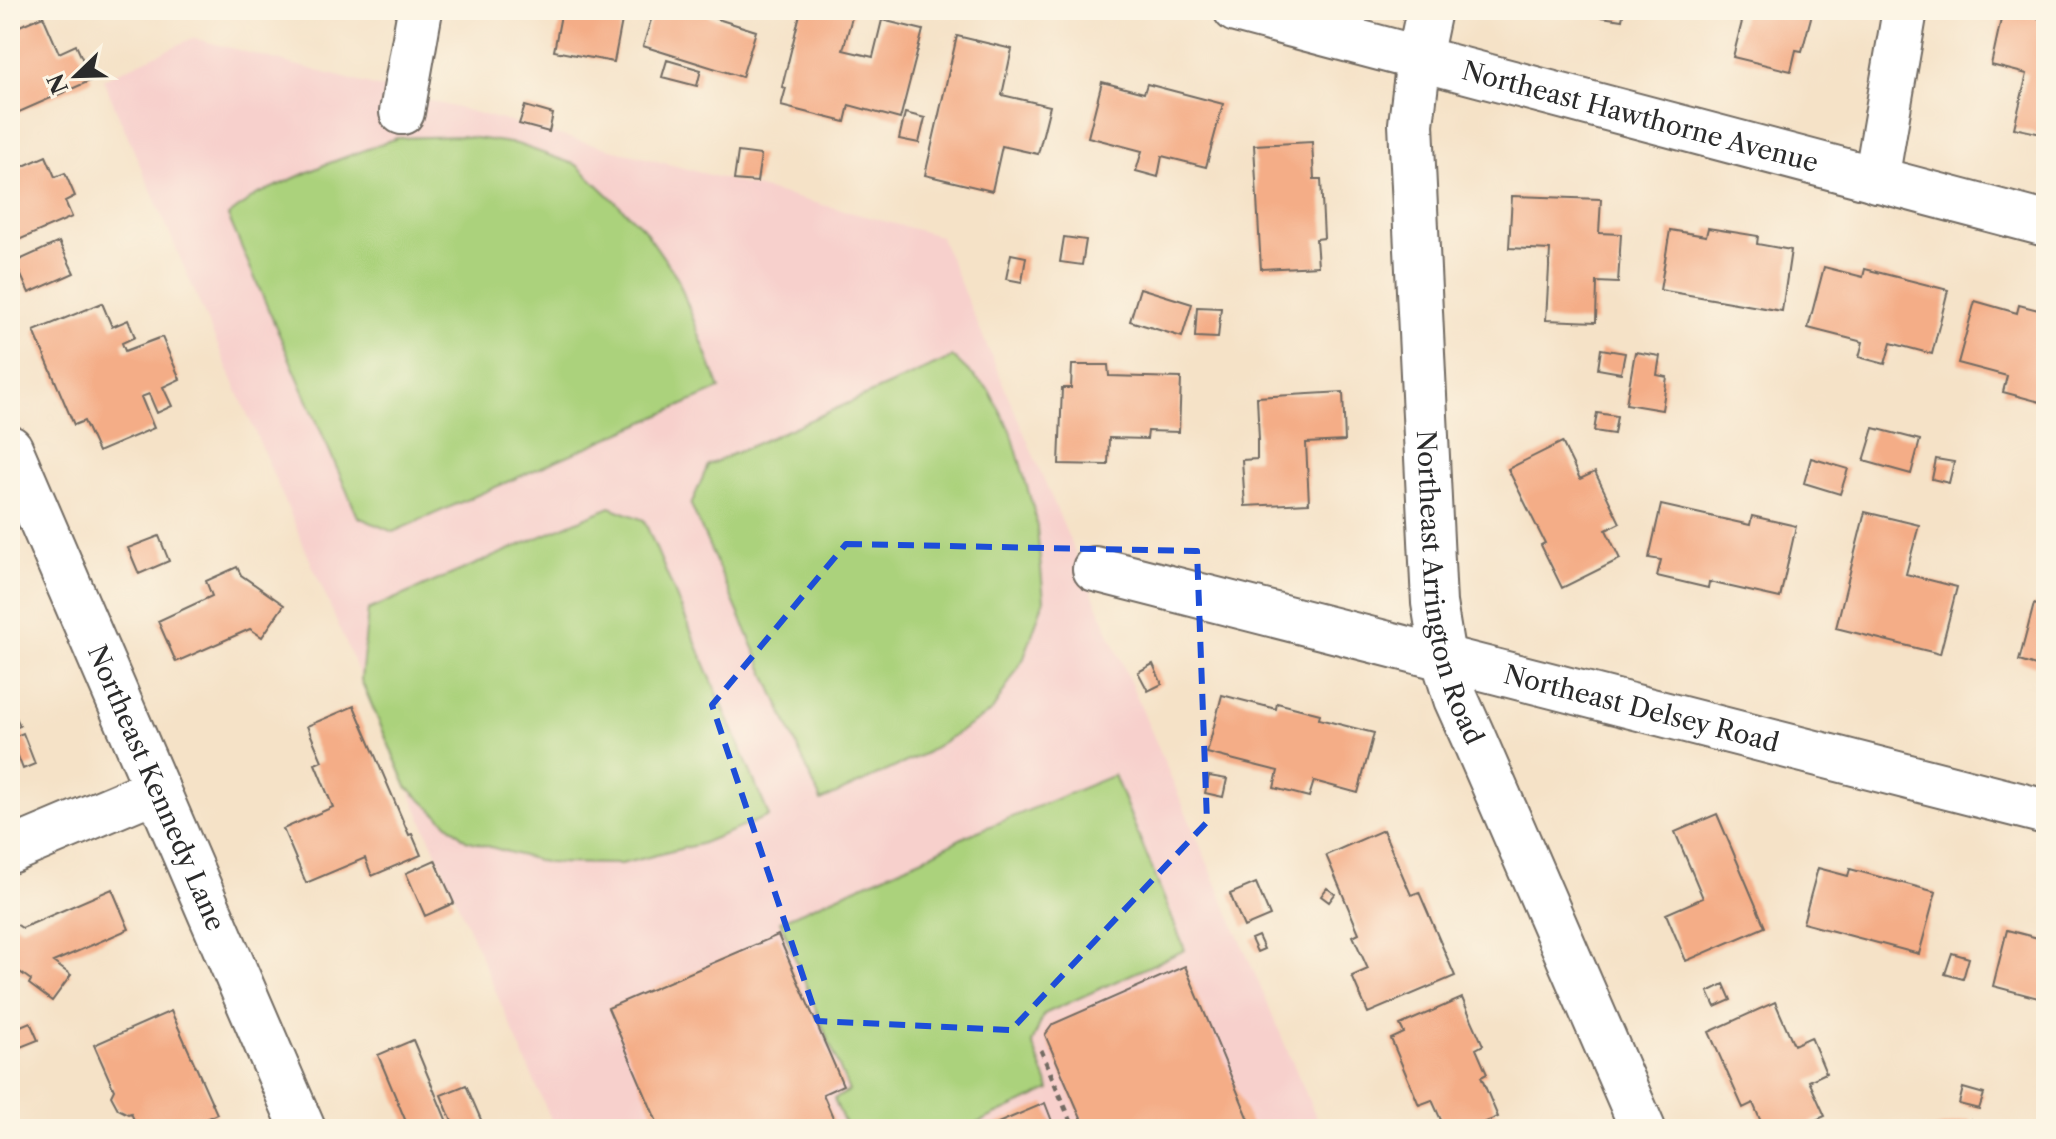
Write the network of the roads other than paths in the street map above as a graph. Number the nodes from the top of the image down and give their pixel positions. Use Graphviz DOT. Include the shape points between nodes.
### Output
graph roads {
  1 [pos="420,10"];
  2 [pos="1236,10"];
  3 [pos="1429,10"];
  4 [pos="1905,10"];
  5 [pos="1419,58"];
  6 [pos="402,112"];
  7 [pos="1876,180"];
  8 [pos="2046,224"];
  9 [pos="10,448"];
  10 [pos="1095,569"];
  11 [pos="1443,657"];
  12 [pos="157,789"];
  13 [pos="2046,812"];
  14 [pos="10,851"];
  15 [pos="303,1129"];
  16 [pos="1643,1129"];
  1 -- 6 [label="street"];
  2 -- 5 [label="street, Northeast Hawthorne Avenue"];
  3 -- 5 [label="street, Northeast Arrington Road"];
  4 -- 7 [label="street"];
  5 -- 7 [label="street, Northeast Hawthorne Avenue"];
  5 -- 11 [label="street, Northeast Arrington Road" via="1411,124 1434,603"];
  7 -- 8 [label="street, Northeast Hawthorne Avenue"];
  9 -- 12 [label="street, Northeast Kennedy Lane"];
  10 -- 11 [label="street, Northeast Delsey Road"];
  11 -- 13 [label="street, Northeast Delsey Road"];
  11 -- 16 [label="street, Northeast Arrington Road" via="1456,699"];
  12 -- 14 [label="street"];
  12 -- 15 [label="street, Northeast Kennedy Lane"];
}
